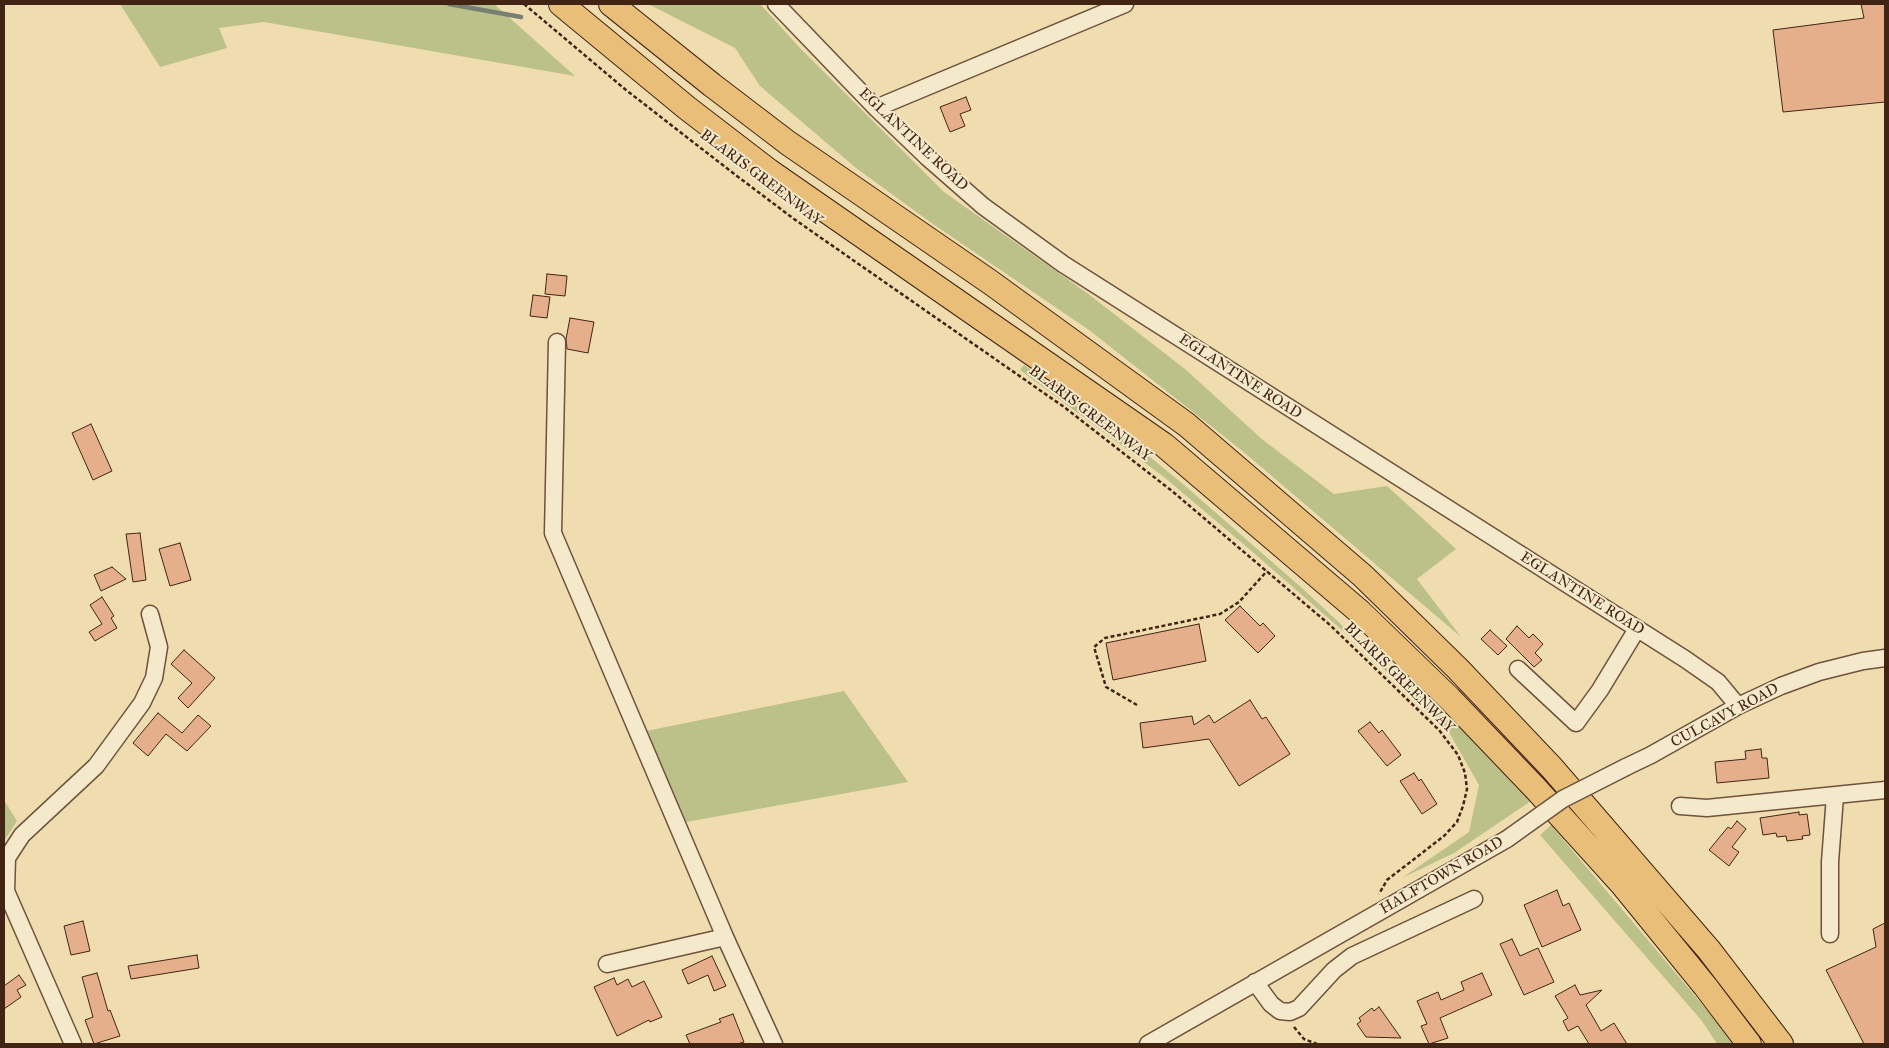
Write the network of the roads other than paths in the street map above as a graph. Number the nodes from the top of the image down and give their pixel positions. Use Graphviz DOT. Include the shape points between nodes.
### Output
graph roads {
  1 [pos="561,4"];
  2 [pos="612,4"];
  3 [pos="776,4"];
  4 [pos="1125,4"];
  5 [pos="876,108"];
  6 [pos="557,342"];
  7 [pos="150,614"];
  8 [pos="1637,629"];
  9 [pos="1885,658"];
  10 [pos="1518,669"];
  11 [pos="1738,706"];
  12 [pos="1626,767"];
  13 [pos="1885,790"];
  14 [pos="1835,796"];
  15 [pos="1680,806"];
  16 [pos="1474,899"];
  17 [pos="1830,934"];
  18 [pos="726,937"];
  19 [pos="607,964"];
  20 [pos="1255,982"];
  21 [pos="72,1044"];
  22 [pos="774,1044"];
  23 [pos="1148,1044"];
  24 [pos="1749,1044"];
  25 [pos="1781,1044"];
  1 -- 24 [label="highway" via="769,171 1164,445 1360,612 1456,705 1622,884"];
  2 -- 25 [label="highway" via="788,143 990,282 1187,425 1363,576 1552,768 1709,950"];
  3 -- 5 [label="street, EGLANTINE ROAD"];
  4 -- 5 [label="street"];
  5 -- 8 [label="street, EGLANTINE ROAD" via="983,206 1063,264"];
  6 -- 18 [label="street" via="553,533"];
  7 -- 21 [label="street" via="159,647 154,678 142,703 96,766 22,835 7,858 6,891"];
  8 -- 10 [label="street" via="1576,723"];
  8 -- 11 [label="street, EGLANTINE ROAD" via="1718,682"];
  9 -- 11 [label="street, CULCAVY ROAD" via="1819,672"];
  11 -- 12 [label="street, CULCAVY ROAD"];
  12 -- 20 [label="street, HALFTOWN ROAD, bridge" via="1563,799 1507,839"];
  13 -- 14 [label="street"];
  14 -- 15 [label="street" via="1707,808"];
  14 -- 17 [label="street" via="1830,862"];
  16 -- 20 [label="street, HALFTOWN ROAD" via="1352,956 1334,970 1299,1008 1290,1012 1280,1011"];
  18 -- 19 [label="street"];
  18 -- 22 [label="street"];
  20 -- 23 [label="street, HALFTOWN ROAD"];
}
